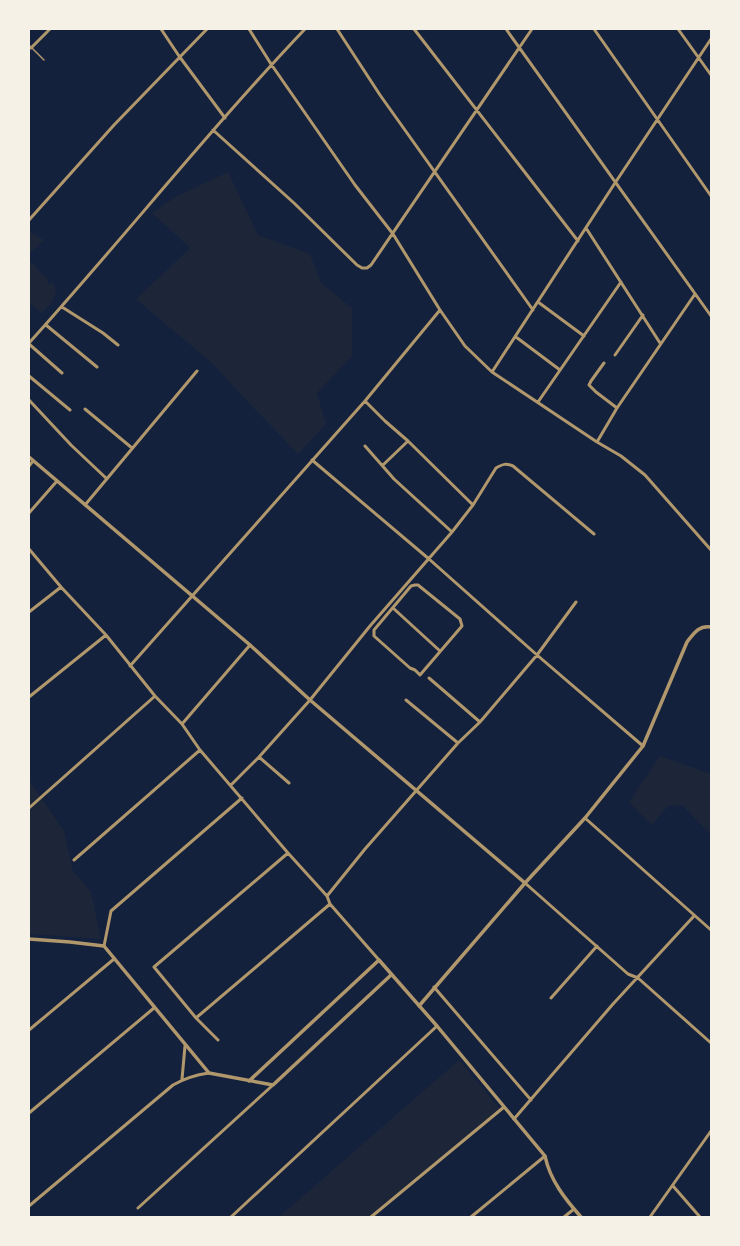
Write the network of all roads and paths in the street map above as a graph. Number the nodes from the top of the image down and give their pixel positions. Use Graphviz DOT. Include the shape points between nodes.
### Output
graph roads {
  1 [pos="50,29"];
  2 [pos="161,29"];
  3 [pos="207,29"];
  4 [pos="249,29"];
  5 [pos="305,29"];
  6 [pos="337,29"];
  7 [pos="506,29"];
  8 [pos="532,29"];
  9 [pos="594,29"];
  10 [pos="678,29"];
  11 [pos="416,30"];
  12 [pos="711,39"];
  13 [pos="30,46"];
  14 [pos="519,48"];
  15 [pos="180,56"];
  16 [pos="698,58"];
  17 [pos="44,60"];
  18 [pos="271,64"];
  19 [pos="711,75"];
  20 [pos="476,110"];
  21 [pos="224,118"];
  22 [pos="657,120"];
  23 [pos="213,130"];
  24 [pos="436,171"];
  25 [pos="615,183"];
  26 [pos="711,196"];
  27 [pos="29,220"];
  28 [pos="586,228"];
  29 [pos="393,234"];
  30 [pos="578,241"];
  31 [pos="620,282"];
  32 [pos="695,294"];
  33 [pos="538,302"];
  34 [pos="62,306"];
  35 [pos="440,310"];
  36 [pos="533,310"];
  37 [pos="643,315"];
  38 [pos="711,316"];
  39 [pos="46,325"];
  40 [pos="584,336"];
  41 [pos="516,337"];
  42 [pos="660,343"];
  43 [pos="29,344"];
  44 [pos="118,346"];
  45 [pos="615,355"];
  46 [pos="604,363"];
  47 [pos="97,367"];
  48 [pos="560,370"];
  49 [pos="196,372"];
  50 [pos="492,372"];
  51 [pos="62,373"];
  52 [pos="29,376"];
  53 [pos="29,400"];
  54 [pos="365,401"];
  55 [pos="538,402"];
  56 [pos="617,408"];
  57 [pos="85,409"];
  58 [pos="70,410"];
  59 [pos="408,441"];
  60 [pos="597,442"];
  61 [pos="365,446"];
  62 [pos="132,448"];
  63 [pos="29,457"];
  64 [pos="312,460"];
  65 [pos="33,461"];
  66 [pos="383,465"];
  67 [pos="29,466"];
  68 [pos="107,479"];
  69 [pos="57,481"];
  70 [pos="85,505"];
  71 [pos="473,505"];
  72 [pos="29,513"];
  73 [pos="452,532"];
  74 [pos="594,534"];
  75 [pos="29,549"];
  76 [pos="711,550"];
  77 [pos="429,559"];
  78 [pos="61,587"];
  79 [pos="193,596"];
  80 [pos="576,602"];
  81 [pos="393,608"];
  82 [pos="29,612"];
  83 [pos="370,626"];
  84 [pos="711,627"];
  85 [pos="374,630"];
  86 [pos="106,635"];
  87 [pos="250,645"];
  88 [pos="440,651"];
  89 [pos="537,655"];
  90 [pos="130,666"];
  91 [pos="429,678"];
  92 [pos="155,696"];
  93 [pos="29,697"];
  94 [pos="310,700"];
  95 [pos="406,700"];
  96 [pos="480,722"];
  97 [pos="182,724"];
  98 [pos="458,743"];
  99 [pos="643,746"];
  100 [pos="200,750"];
  101 [pos="259,757"];
  102 [pos="289,783"];
  103 [pos="231,785"];
  104 [pos="417,791"];
  105 [pos="242,798"];
  106 [pos="29,808"];
  107 [pos="585,818"];
  108 [pos="288,853"];
  109 [pos="74,860"];
  110 [pos="525,883"];
  111 [pos="327,896"];
  112 [pos="330,904"];
  113 [pos="694,916"];
  114 [pos="711,930"];
  115 [pos="29,939"];
  116 [pos="104,946"];
  117 [pos="597,946"];
  118 [pos="114,958"];
  119 [pos="379,960"];
  120 [pos="392,975"];
  121 [pos="638,978"];
  122 [pos="434,987"];
  123 [pos="551,998"];
  124 [pos="419,1006"];
  125 [pos="154,1008"];
  126 [pos="196,1018"];
  127 [pos="437,1026"];
  128 [pos="29,1030"];
  129 [pos="218,1040"];
  130 [pos="711,1043"];
  131 [pos="185,1046"];
  132 [pos="209,1073"];
  133 [pos="182,1079"];
  134 [pos="249,1081"];
  135 [pos="273,1085"];
  136 [pos="531,1100"];
  137 [pos="504,1107"];
  138 [pos="29,1114"];
  139 [pos="514,1119"];
  140 [pos="711,1131"];
  141 [pos="545,1156"];
  142 [pos="673,1186"];
  143 [pos="29,1206"];
  144 [pos="138,1208"];
  145 [pos="574,1209"];
  146 [pos="231,1217"];
  147 [pos="371,1217"];
  148 [pos="471,1217"];
  149 [pos="564,1217"];
  150 [pos="581,1217"];
  151 [pos="650,1217"];
  152 [pos="700,1217"];
  1 -- 13 [label="street"];
  2 -- 15 [label="street"];
  3 -- 15 [label="street"];
  4 -- 18 [label="street"];
  5 -- 18 [label="street"];
  6 -- 24 [label="street"];
  7 -- 14 [label="street"];
  8 -- 14 [label="street"];
  9 -- 22 [label="street"];
  10 -- 16 [label="street"];
  11 -- 20 [label="street"];
  12 -- 16 [label="street"];
  13 -- 17 [label="lane"];
  14 -- 20 [label="street"];
  14 -- 25 [label="street"];
  15 -- 21 [label="street"];
  15 -- 27 [label="street"];
  16 -- 19 [label="street"];
  16 -- 22 [label="street"];
  18 -- 21 [label="street"];
  18 -- 29 [label="street" via="355,185"];
  20 -- 24 [label="street"];
  20 -- 30 [label="street"];
  21 -- 23 [label="street"];
  22 -- 25 [label="street"];
  22 -- 26 [label="street"];
  23 -- 29 [label="street" via="362,268 371,265"];
  23 -- 34 [label="street"];
  24 -- 29 [label="street"];
  24 -- 36 [label="street"];
  25 -- 28 [label="street"];
  25 -- 32 [label="street"];
  28 -- 30 [label="street"];
  28 -- 31 [label="street"];
  29 -- 35 [label="street"];
  30 -- 33 [label="street"];
  31 -- 37 [label="street"];
  31 -- 40 [label="street"];
  32 -- 38 [label="street"];
  32 -- 42 [label="street"];
  33 -- 36 [label="street"];
  33 -- 40 [label="street"];
  34 -- 39 [label="street"];
  34 -- 44 [label="street"];
  35 -- 50 [label="street" via="466,346"];
  35 -- 54 [label="street"];
  36 -- 41 [label="street"];
  37 -- 42 [label="street"];
  37 -- 45 [label="street"];
  39 -- 43 [label="street"];
  39 -- 47 [label="street"];
  40 -- 48 [label="street"];
  41 -- 48 [label="street"];
  41 -- 50 [label="street"];
  42 -- 56 [label="street"];
  43 -- 51 [label="street"];
  46 -- 56 [label="street" via="589,386"];
  48 -- 55 [label="street"];
  49 -- 62 [label="street"];
  50 -- 55 [label="street"];
  52 -- 58 [label="street"];
  53 -- 68 [label="street"];
  54 -- 59 [label="street"];
  54 -- 64 [label="street"];
  55 -- 60 [label="street"];
  56 -- 60 [label="street"];
  57 -- 62 [label="street"];
  59 -- 66 [label="street"];
  59 -- 71 [label="street"];
  60 -- 76 [label="street" via="621,456 645,475"];
  61 -- 66 [label="street"];
  62 -- 68 [label="street"];
  63 -- 65 [label="street"];
  64 -- 77 [label="street"];
  64 -- 79 [label="street"];
  65 -- 67 [label="street"];
  65 -- 69 [label="street"];
  66 -- 73 [label="street" via="394,479"];
  68 -- 70 [label="street"];
  69 -- 70 [label="street"];
  69 -- 72 [label="street"];
  70 -- 79 [label="street"];
  71 -- 73 [label="street"];
  71 -- 74 [label="street" via="496,468 508,464"];
  73 -- 77 [label="street"];
  75 -- 78 [label="street"];
  77 -- 83 [label="street"];
  77 -- 89 [label="street"];
  78 -- 82 [label="street"];
  78 -- 86 [label="street"];
  79 -- 87 [label="street"];
  79 -- 90 [label="street"];
  80 -- 89 [label="street"];
  81 -- 85 [label="street"];
  81 -- 88 [label="street"];
  81 -- 88 [label="street" via="411,586 418,585 460,619 462,626"];
  83 -- 85 [label="street"];
  83 -- 94 [label="street"];
  84 -- 99 [label="street" via="699,628 687,642"];
  85 -- 88 [label="street" via="376,638 420,675"];
  86 -- 90 [label="street"];
  86 -- 93 [label="street"];
  87 -- 94 [label="street"];
  87 -- 97 [label="street"];
  89 -- 96 [label="street"];
  89 -- 99 [label="street"];
  90 -- 92 [label="street"];
  91 -- 96 [label="street"];
  92 -- 97 [label="street"];
  92 -- 106 [label="street"];
  94 -- 101 [label="street"];
  94 -- 104 [label="street"];
  95 -- 98 [label="street"];
  96 -- 98 [label="street"];
  97 -- 100 [label="street"];
  98 -- 104 [label="street"];
  99 -- 107 [label="street"];
  100 -- 103 [label="street"];
  100 -- 109 [label="street"];
  101 -- 102 [label="street"];
  101 -- 103 [label="street"];
  103 -- 105 [label="street"];
  104 -- 110 [label="street"];
  104 -- 111 [label="street" via="365,848"];
  105 -- 108 [label="street"];
  105 -- 116 [label="street" via="111,911"];
  107 -- 110 [label="street"];
  107 -- 113 [label="street"];
  108 -- 111 [label="street"];
  108 -- 126 [label="street" via="154,967"];
  110 -- 117 [label="street"];
  110 -- 122 [label="street"];
  111 -- 112 [label="street"];
  112 -- 119 [label="street"];
  112 -- 126 [label="street"];
  113 -- 114 [label="street"];
  113 -- 121 [label="street"];
  115 -- 116 [label="street"];
  116 -- 118 [label="street"];
  117 -- 121 [label="street" via="628,974"];
  117 -- 123 [label="street"];
  118 -- 125 [label="street"];
  118 -- 128 [label="street"];
  119 -- 120 [label="street"];
  119 -- 134 [label="street"];
  120 -- 124 [label="street"];
  120 -- 135 [label="street"];
  121 -- 130 [label="street"];
  121 -- 136 [label="street"];
  122 -- 124 [label="street"];
  122 -- 136 [label="street"];
  124 -- 127 [label="street"];
  125 -- 131 [label="street"];
  125 -- 138 [label="street"];
  126 -- 129 [label="street"];
  127 -- 137 [label="street"];
  127 -- 146 [label="street"];
  131 -- 132 [label="street"];
  131 -- 133 [label="street"];
  132 -- 133 [label="street"];
  132 -- 134 [label="street"];
  133 -- 143 [label="street"];
  134 -- 135 [label="street"];
  135 -- 144 [label="street"];
  136 -- 139 [label="street"];
  137 -- 139 [label="street"];
  137 -- 147 [label="street"];
  139 -- 141 [label="street"];
  140 -- 142 [label="street"];
  141 -- 145 [label="street" via="551,1176"];
  141 -- 148 [label="street"];
  142 -- 151 [label="street"];
  142 -- 152 [label="street"];
  145 -- 149 [label="street"];
  145 -- 150 [label="street"];
}
